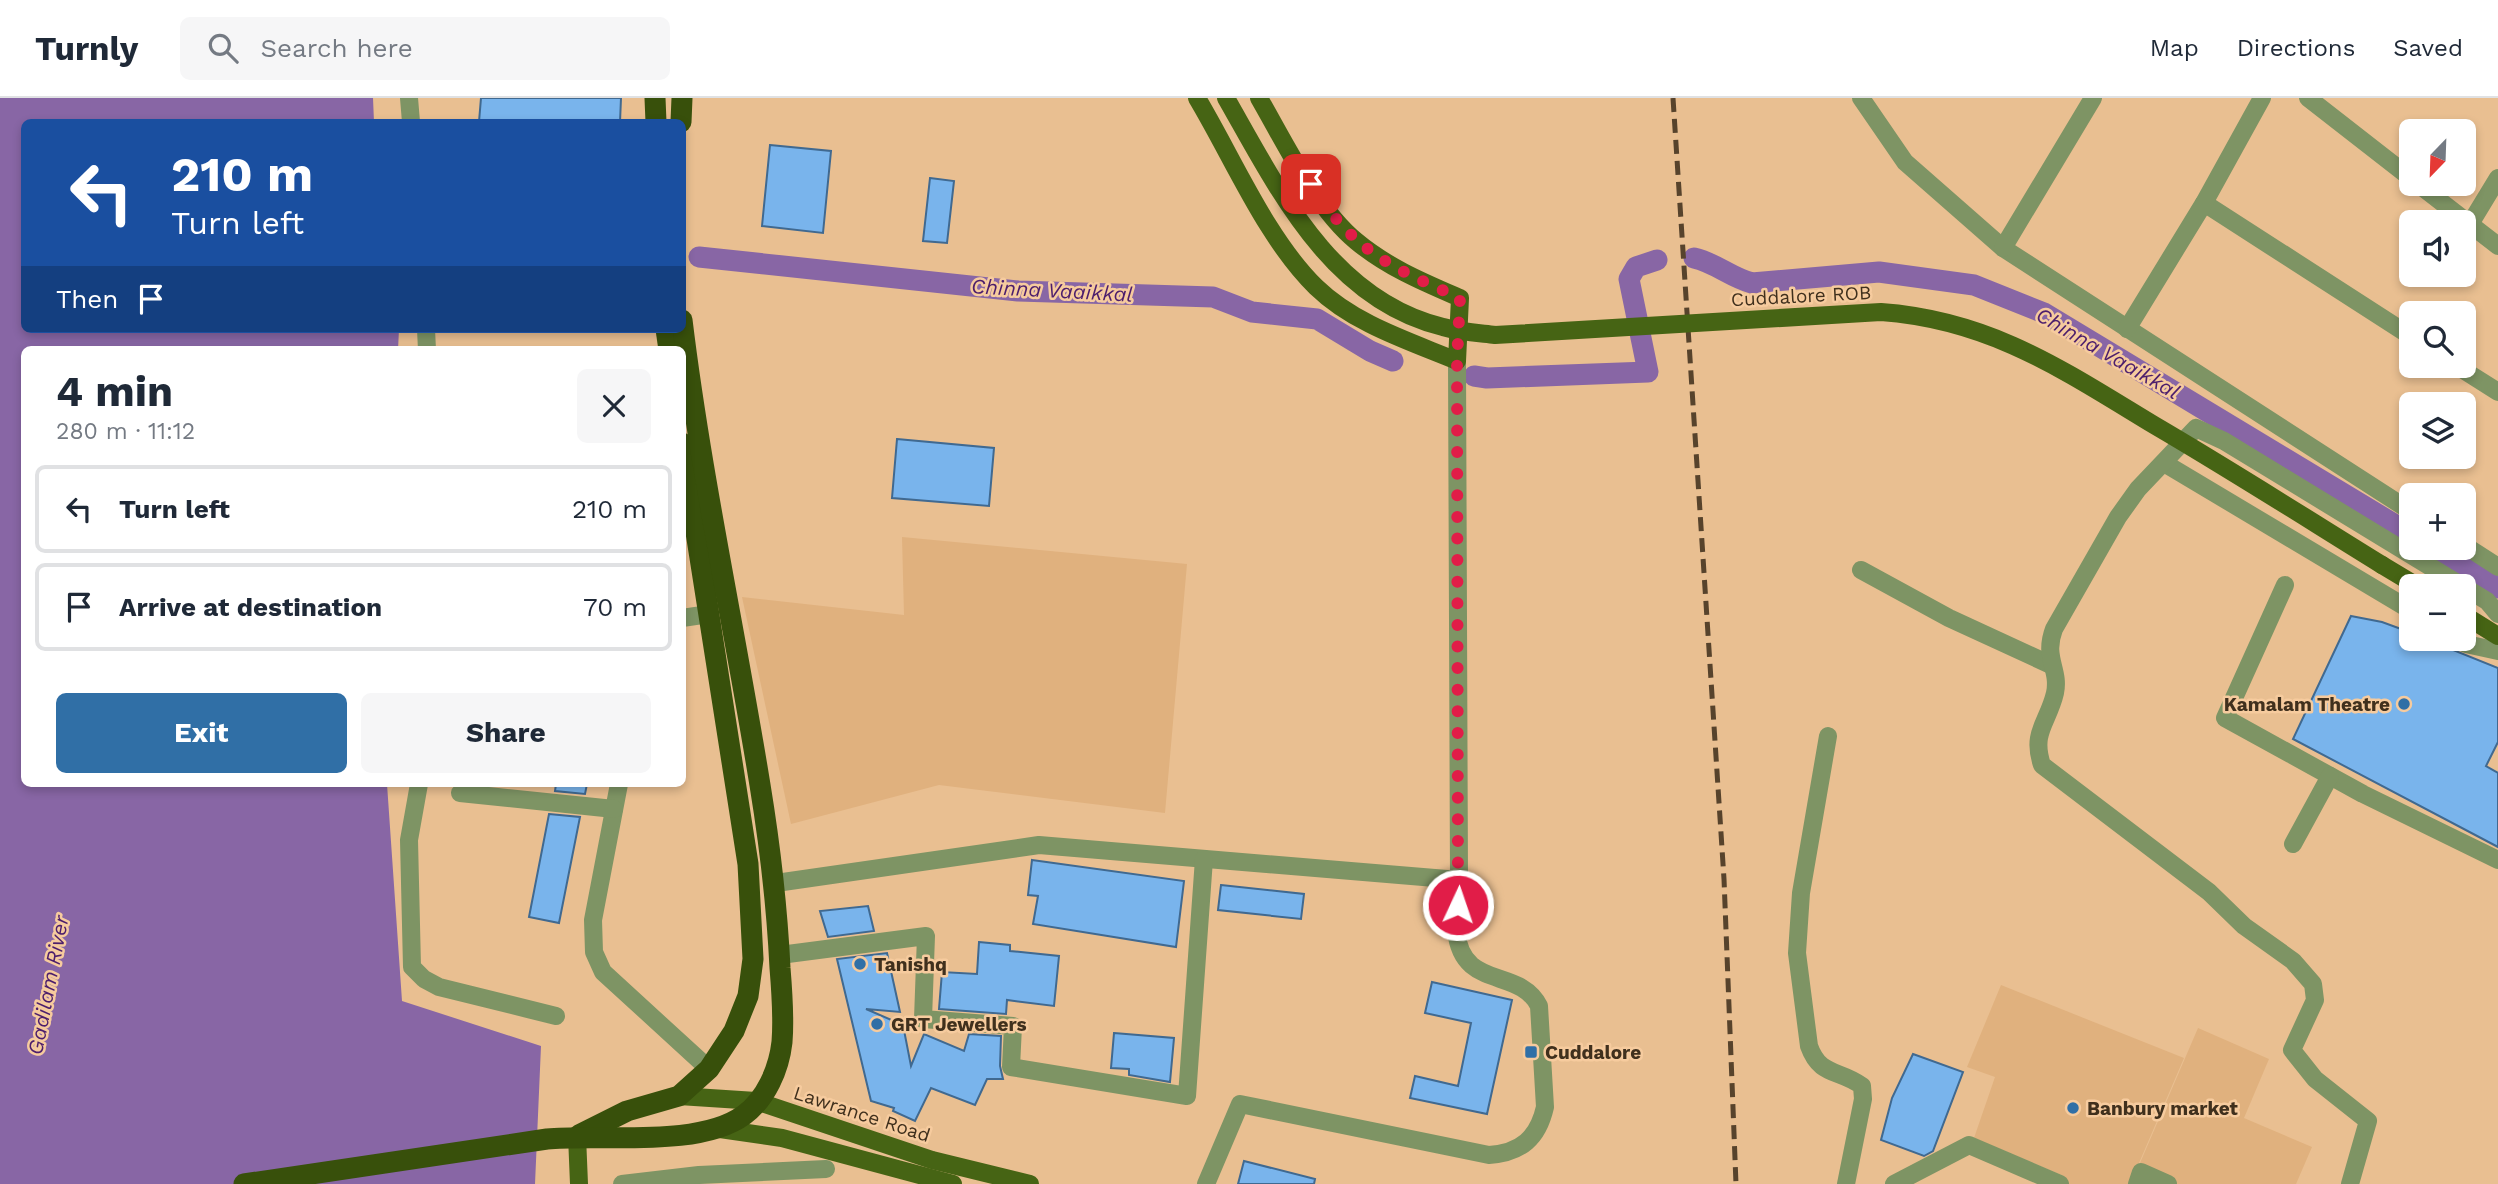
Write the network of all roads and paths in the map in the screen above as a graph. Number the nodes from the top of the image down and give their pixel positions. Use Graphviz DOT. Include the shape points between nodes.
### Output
graph roads {
  1 [pos="409,98"];
  2 [pos="655,98"];
  3 [pos="682,98"];
  4 [pos="1197,98"];
  5 [pos="1226,98"];
  6 [pos="1259,98"];
  7 [pos="1861,98"];
  8 [pos="2093,98"];
  9 [pos="2262,98"];
  10 [pos="2308,98"];
  11 [pos="411,119"];
  12 [pos="656,119"];
  13 [pos="681,119"];
  14 [pos="2399,169"];
  15 [pos="2498,178"];
  16 [pos="2434,196"];
  17 [pos="2204,203"];
  18 [pos="2452,210"];
  19 [pos="2476,214"];
  20 [pos="2476,229"];
  21 [pos="2498,246"];
  22 [pos="2003,248"];
  23 [pos="2127,329"];
  24 [pos="2399,329"];
  25 [pos="686,350"];
  26 [pos="1457,361"];
  27 [pos="2476,378"];
  28 [pos="2498,392"];
  29 [pos="2164,463"];
  30 [pos="686,468"];
  31 [pos="2399,504"];
  32 [pos="2476,553"];
  33 [pos="2498,567"];
  34 [pos="1861,570"];
  35 [pos="2442,574"];
  36 [pos="2399,575"];
  37 [pos="2285,585"];
  38 [pos="2476,595"];
  39 [pos="2399,603"];
  40 [pos="709,614"];
  41 [pos="2498,614"];
  42 [pos="686,617"];
  43 [pos="2476,622"];
  44 [pos="2498,636"];
  45 [pos="2476,645"];
  46 [pos="2498,651"];
  47 [pos="2050,665"];
  48 [pos="1829,736"];
  49 [pos="2330,776"];
  50 [pos="418,787"];
  51 [pos="618,787"];
  52 [pos="460,793"];
  53 [pos="614,809"];
  54 [pos="2293,844"];
  55 [pos="1204,859"];
  56 [pos="2498,860"];
  57 [pos="1460,880"];
  58 [pos="776,883"];
  59 [pos="780,955"];
  60 [pos="556,1016"];
  61 [pos="709,1069"];
  62 [pos="679,1096"];
  63 [pos="757,1101"];
  64 [pos="720,1129"];
  65 [pos="577,1136"];
  66 [pos="826,1168"];
  67 [pos="244,1184"];
  68 [pos="579,1184"];
  69 [pos="622,1184"];
  70 [pos="953,1184"];
  71 [pos="1030,1184"];
  72 [pos="1206,1184"];
  73 [pos="1846,1184"];
  74 [pos="1894,1184"];
  75 [pos="2060,1184"];
  76 [pos="2137,1184"];
  77 [pos="2168,1184"];
  78 [pos="2350,1184"];
  1 -- 11 [label="street"];
  2 -- 12 [label="highway"];
  3 -- 13 [label="highway"];
  4 -- 26 [label="main road" via="1276,235 1317,287 1367,323"];
  5 -- 36 [label="main road, Cuddalore ROB, bridge" via="1281,195 1344,274 1387,304 1441,327 1495,335 1881,313 1924,315 1986,333 2049,362"];
  6 -- 26 [label="main road" via="1322,202 1354,240 1394,269 1460,298"];
  7 -- 22 [label="street" via="1905,162"];
  8 -- 22 [label="street"];
  9 -- 17 [label="street"];
  10 -- 14 [label="street"];
  15 -- 19 [label="street"];
  16 -- 18 [label="street"];
  17 -- 23 [label="street"];
  17 -- 24 [label="street"];
  20 -- 21 [label="street"];
  22 -- 23 [label="street"];
  23 -- 31 [label="street"];
  25 -- 58 [label="highway"];
  26 -- 57 [label="street"];
  27 -- 28 [label="street"];
  29 -- 35 [label="street" via="2196,428"];
  29 -- 39 [label="street"];
  29 -- 47 [label="street" via="2138,489 2097,552 2054,629 2048,646"];
  30 -- 40 [label="highway"];
  32 -- 33 [label="street"];
  34 -- 47 [label="street"];
  37 -- 49 [label="street" via="2225,718"];
  38 -- 41 [label="street"];
  40 -- 42 [label="street"];
  40 -- 61 [label="highway" via="748,864 753,959 748,996 734,1031"];
  43 -- 44 [label="main road"];
  45 -- 46 [label="street"];
  47 -- 78 [label="street" via="2056,681 2040,729 2037,748 2042,765 2208,892 2244,926 2293,961 2313,984 2315,1000 2292,1050 2315,1079 2368,1121"];
  48 -- 73 [label="street" via="1801,893 1797,953 1814,1061 1862,1086"];
  49 -- 54 [label="street"];
  49 -- 56 [label="street"];
  50 -- 60 [label="street" via="409,840 412,967 439,987"];
  51 -- 53 [label="street"];
  52 -- 53 [label="street"];
  53 -- 61 [label="street" via="593,920 594,952 603,972"];
  55 -- 57 [label="street"];
  55 -- 58 [label="street" via="1039,845"];
  55 -- 59 [label="street" via="1187,1096 1011,1067 1013,1026 923,1019 926,936"];
  57 -- 72 [label="street" via="1456,931 1464,954 1477,972 1521,986 1534,995 1539,1006 1545,1107 1533,1137 1521,1148 1489,1155 1240,1104"];
  58 -- 59 [label="highway"];
  59 -- 63 [label="highway" via="782,1043 771,1083"];
  61 -- 62 [label="highway"];
  62 -- 63 [label="main road, Lawrance Road"];
  62 -- 65 [label="highway" via="627,1111"];
  63 -- 64 [label="highway" via="746,1114"];
  63 -- 71 [label="main road, Lawrance Road" via="932,1160"];
  64 -- 65 [label="highway" via="632,1138"];
  64 -- 70 [label="main road" via="782,1138"];
  65 -- 67 [label="highway"];
  65 -- 68 [label="main road"];
  66 -- 69 [label="street"];
  74 -- 75 [label="street" via="1969,1145"];
  76 -- 77 [label="street" via="2141,1172"];
}
